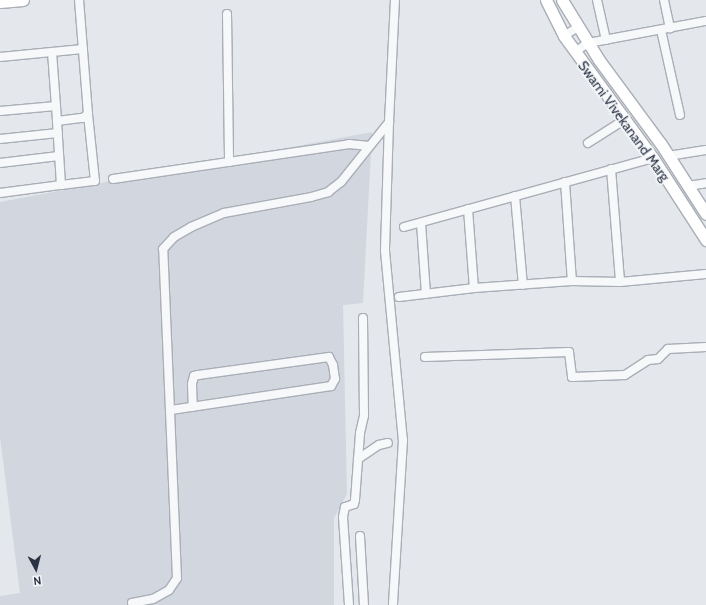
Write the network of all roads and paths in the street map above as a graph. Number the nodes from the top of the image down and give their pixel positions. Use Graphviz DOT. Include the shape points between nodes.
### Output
graph roads {
  1 [pos="16,0"];
  2 [pos="79,0"];
  3 [pos="395,0"];
  4 [pos="546,0"];
  5 [pos="562,0"];
  6 [pos="597,0"];
  7 [pos="664,0"];
  8 [pos="0,2"];
  9 [pos="227,14"];
  10 [pos="706,21"];
  11 [pos="578,27"];
  12 [pos="670,28"];
  13 [pos="661,30"];
  14 [pos="564,36"];
  15 [pos="606,40"];
  16 [pos="588,43"];
  17 [pos="83,49"];
  18 [pos="52,52"];
  19 [pos="576,52"];
  20 [pos="0,57"];
  21 [pos="56,106"];
  22 [pos="0,111"];
  23 [pos="88,114"];
  24 [pos="680,115"];
  25 [pos="624,120"];
  26 [pos="57,122"];
  27 [pos="388,122"];
  28 [pos="58,134"];
  29 [pos="0,139"];
  30 [pos="588,143"];
  31 [pos="369,146"];
  32 [pos="706,150"];
  33 [pos="59,156"];
  34 [pos="668,156"];
  35 [pos="653,158"];
  36 [pos="229,162"];
  37 [pos="0,163"];
  38 [pos="611,169"];
  39 [pos="113,179"];
  40 [pos="565,182"];
  41 [pos="706,183"];
  42 [pos="61,185"];
  43 [pos="688,186"];
  44 [pos="0,193"];
  45 [pos="515,196"];
  46 [pos="468,209"];
  47 [pos="706,214"];
  48 [pos="421,223"];
  49 [pos="404,227"];
  50 [pos="706,240"];
  51 [pos="706,274"];
  52 [pos="572,281"];
  53 [pos="620,282"];
  54 [pos="523,285"];
  55 [pos="474,288"];
  56 [pos="426,294"];
  57 [pos="399,297"];
  58 [pos="363,318"];
  59 [pos="706,347"];
  60 [pos="425,358"];
  61 [pos="193,407"];
  62 [pos="171,410"];
  63 [pos="388,443"];
  64 [pos="358,459"];
  65 [pos="360,536"];
  66 [pos="132,603"];
  67 [pos="349,605"];
  68 [pos="364,605"];
  69 [pos="393,605"];
  1 -- 8 [label="main road"];
  2 -- 17 [label="street"];
  3 -- 27 [label="street"];
  4 -- 14 [label="main road, Swami Vivekanand Marg"];
  5 -- 11 [label="main road, Swami Vivekanand Marg"];
  6 -- 15 [label="street"];
  7 -- 12 [label="street"];
  9 -- 36 [label="street"];
  10 -- 12 [label="street"];
  11 -- 14 [label="street"];
  11 -- 16 [label="main road, Swami Vivekanand Marg"];
  12 -- 13 [label="street"];
  13 -- 15 [label="street"];
  13 -- 24 [label="street"];
  14 -- 19 [label="main road, Swami Vivekanand Marg"];
  15 -- 16 [label="street"];
  16 -- 19 [label="street"];
  16 -- 34 [label="main road, Swami Vivekanand Marg"];
  17 -- 18 [label="street"];
  17 -- 23 [label="street"];
  18 -- 20 [label="street"];
  18 -- 21 [label="street"];
  19 -- 25 [label="main road, Swami Vivekanand Marg"];
  21 -- 22 [label="street"];
  21 -- 26 [label="street"];
  23 -- 26 [label="street" via="84,118"];
  23 -- 42 [label="street" via="95,181"];
  25 -- 30 [label="street"];
  25 -- 35 [label="main road, Swami Vivekanand Marg"];
  26 -- 28 [label="street"];
  27 -- 31 [label="street"];
  27 -- 69 [label="street" via="385,251 403,440"];
  28 -- 29 [label="street"];
  28 -- 33 [label="street"];
  31 -- 36 [label="street" via="350,144"];
  31 -- 62 [label="street" via="341,182 328,192 224,213 191,226 174,237 163,249"];
  32 -- 34 [label="street"];
  33 -- 37 [label="street"];
  33 -- 42 [label="street"];
  34 -- 43 [label="main road, Swami Vivekanand Marg"];
  35 -- 38 [label="street"];
  35 -- 50 [label="main road, Swami Vivekanand Marg"];
  36 -- 39 [label="street"];
  38 -- 40 [label="street"];
  38 -- 53 [label="street"];
  40 -- 45 [label="street"];
  40 -- 52 [label="street"];
  41 -- 43 [label="street"];
  42 -- 44 [label="street"];
  43 -- 47 [label="main road, Swami Vivekanand Marg"];
  45 -- 46 [label="street"];
  45 -- 54 [label="street"];
  46 -- 48 [label="street"];
  46 -- 55 [label="street"];
  48 -- 49 [label="street"];
  48 -- 56 [label="street"];
  51 -- 53 [label="street"];
  52 -- 53 [label="street"];
  52 -- 54 [label="street"];
  54 -- 55 [label="street"];
  55 -- 56 [label="street"];
  56 -- 57 [label="street"];
  58 -- 64 [label="street" via="365,397"];
  59 -- 60 [label="street" via="668,349 658,359 648,360 625,375 572,377 569,352"];
  61 -- 61 [label="street" via="331,386 335,379 333,365 329,356 194,376"];
  61 -- 62 [label="street"];
  62 -- 66 [label="street" via="177,578 168,590 153,599"];
  63 -- 64 [label="street" via="379,445"];
  64 -- 67 [label="street" via="354,504 345,507 343,517"];
  65 -- 68 [label="street"];
}
